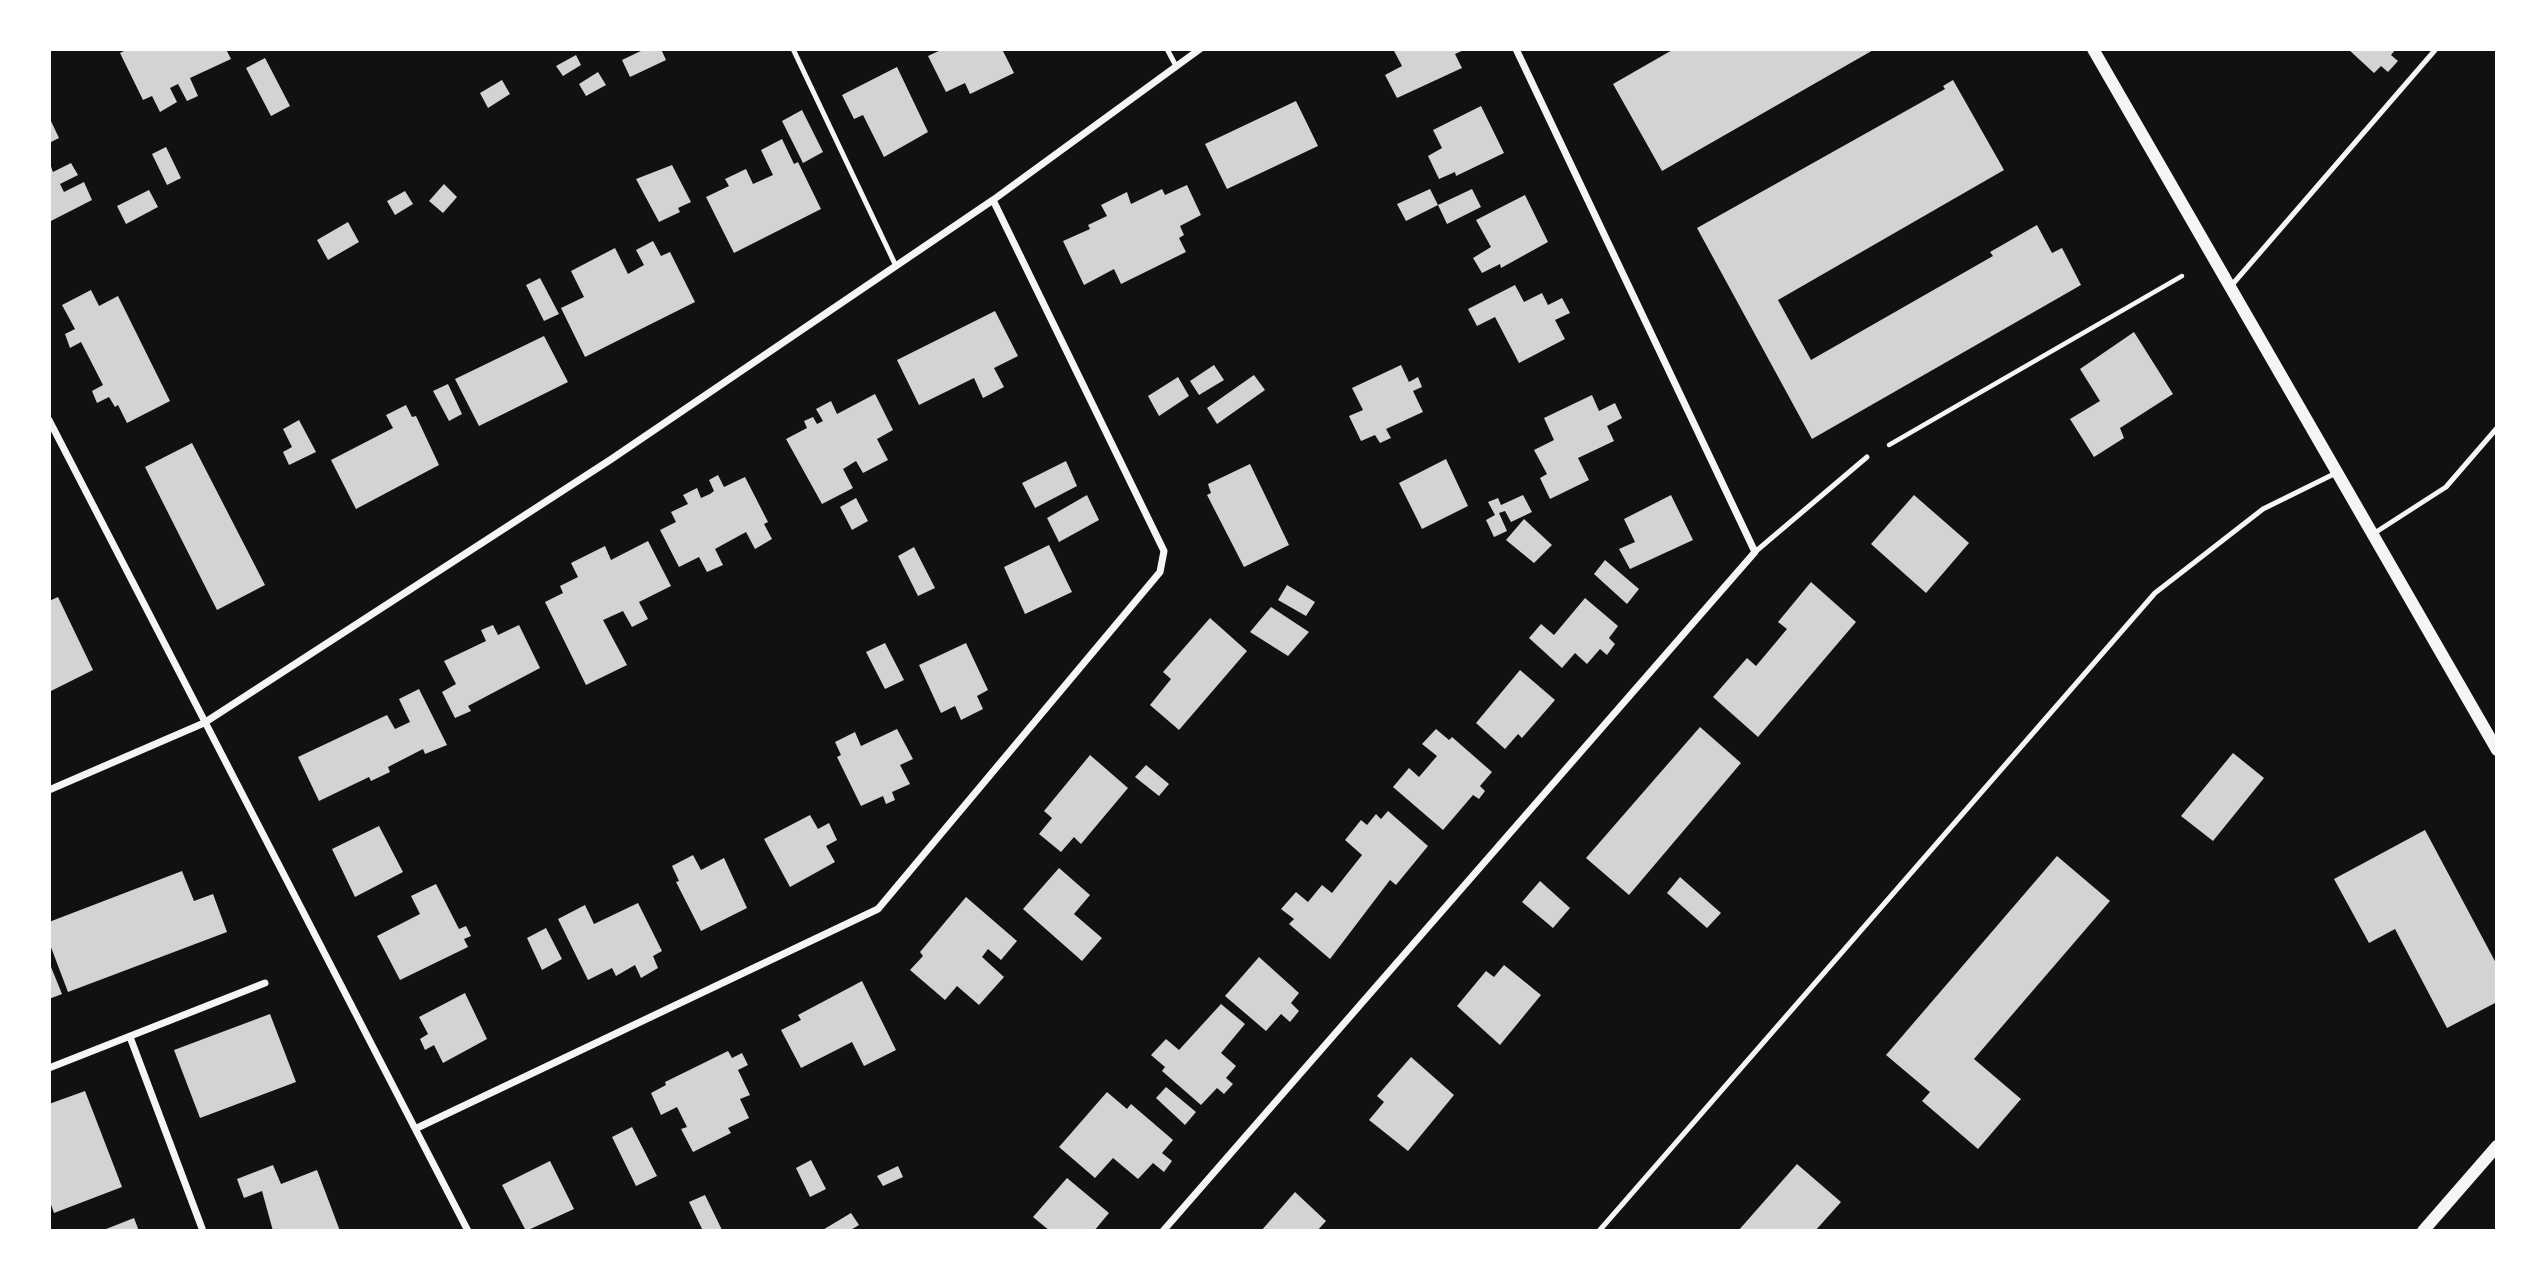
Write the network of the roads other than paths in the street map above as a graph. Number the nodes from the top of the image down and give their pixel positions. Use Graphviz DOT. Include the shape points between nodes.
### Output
graph roads {
  1 [pos="793,49"];
  2 [pos="1167,49"];
  3 [pos="1200,49"];
  4 [pos="1516,49"];
  5 [pos="2093,49"];
  6 [pos="2436,49"];
  7 [pos="1176,66"];
  8 [pos="993,200"];
  9 [pos="895,264"];
  10 [pos="2231,286"];
  11 [pos="49,420"];
  12 [pos="2497,428"];
  13 [pos="1867,457"];
  14 [pos="2337,473"];
  15 [pos="2372,534"];
  16 [pos="1755,552"];
  17 [pos="204,723"];
  18 [pos="2497,750"];
  19 [pos="49,790"];
  20 [pos="265,983"];
  21 [pos="130,1037"];
  22 [pos="49,1068"];
  23 [pos="417,1128"];
  24 [pos="2497,1146"];
  25 [pos="203,1231"];
  26 [pos="468,1231"];
  27 [pos="1163,1231"];
  28 [pos="1599,1231"];
  29 [pos="2423,1231"];
  1 -- 9 [label="lane"];
  2 -- 7 [label="lane"];
  3 -- 7 [label="street"];
  4 -- 16 [label="street"];
  5 -- 10 [label="street"];
  6 -- 10 [label="lane"];
  7 -- 8 [label="street"];
  8 -- 9 [label="street"];
  8 -- 23 [label="street" via="1164,551 1160,572 878,909"];
  9 -- 17 [label="street" via="610,460"];
  10 -- 14 [label="street"];
  11 -- 17 [label="street"];
  12 -- 15 [label="lane" via="2446,487"];
  13 -- 16 [label="lane"];
  14 -- 15 [label="street"];
  14 -- 28 [label="lane" via="2263,509 2155,593"];
  15 -- 18 [label="street"];
  16 -- 27 [label="street"];
  17 -- 19 [label="street"];
  17 -- 23 [label="street"];
  20 -- 21 [label="street"];
  21 -- 22 [label="street"];
  21 -- 25 [label="street"];
  23 -- 26 [label="street"];
  24 -- 29 [label="street"];
}
